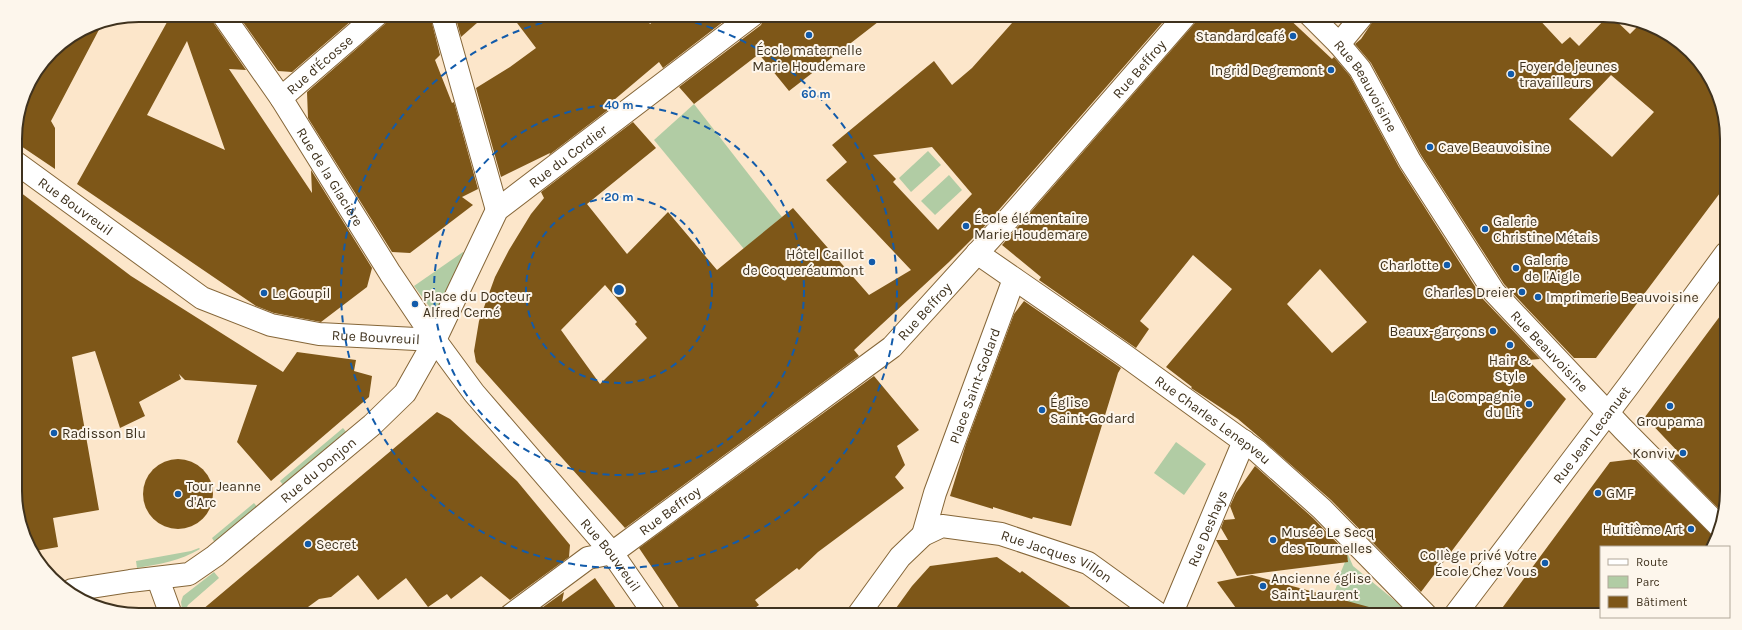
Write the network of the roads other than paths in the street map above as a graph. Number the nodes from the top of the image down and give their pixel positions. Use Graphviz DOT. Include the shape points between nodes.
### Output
graph roads {
  1 [pos="228,22"];
  2 [pos="369,22"];
  3 [pos="444,22"];
  4 [pos="744,22"];
  5 [pos="1180,22"];
  6 [pos="1317,22"];
  7 [pos="1357,22"];
  8 [pos="1339,44"];
  9 [pos="281,98"];
  10 [pos="22,166"];
  11 [pos="497,210"];
  12 [pos="977,253"];
  13 [pos="1720,261"];
  14 [pos="1014,279"];
  15 [pos="435,340"];
  16 [pos="1608,413"];
  17 [pos="1244,441"];
  18 [pos="1716,522"];
  19 [pos="922,535"];
  20 [pos="612,552"];
  21 [pos="158,579"];
  22 [pos="76,589"];
  23 [pos="168,608"];
  24 [pos="520,608"];
  25 [pos="649,608"];
  26 [pos="863,608"];
  27 [pos="1150,608"];
  28 [pos="1174,608"];
  29 [pos="1419,608"];
  30 [pos="1460,608"];
  1 -- 9 [label="street, Rue de la Glacière"];
  2 -- 9 [label="street, Rue d'Écosse"];
  3 -- 11 [label="street"];
  4 -- 11 [label="street, Rue du Cordier"];
  5 -- 12 [label="street, Rue Beffroy"];
  6 -- 8 [label="street, Rue Beauvoisine"];
  7 -- 8 [label="street"];
  8 -- 16 [label="street, Rue Beauvoisine" via="1360,69 1410,161 1494,292"];
  9 -- 15 [label="street, Rue de la Glacière"];
  10 -- 15 [label="street, Rue Bouvreuil" via="202,298 271,325 319,334"];
  11 -- 15 [label="street"];
  12 -- 14 [label="street, Rue Charles Lenepveu"];
  12 -- 20 [label="street, Rue Beffroy" via="892,347"];
  13 -- 16 [label="street, Rue Jean Lecanuet"];
  14 -- 17 [label="street, Rue Charles Lenepveu"];
  14 -- 19 [label="street, Place Saint-Godard"];
  15 -- 20 [label="street, Rue Bouvreuil" via="474,393"];
  15 -- 21 [label="street, Rue du Donjon" via="405,393 372,425 215,556 188,574"];
  16 -- 18 [label="street, Rue Beauvoisine"];
  16 -- 30 [label="street, Rue Jean Lecanuet"];
  17 -- 28 [label="street, Rue Deshays"];
  17 -- 29 [label="street, Rue Charles Lenepveu" via="1322,509"];
  19 -- 26 [label="street" via="900,556"];
  19 -- 27 [label="street, Rue Jacques Villon" via="942,526 1001,534 1088,563"];
  20 -- 24 [label="street" via="588,558"];
  20 -- 25 [label="street, Rue Bouvreuil"];
  21 -- 22 [label="street, Rue du Donjon"];
  21 -- 23 [label="street"];
}
